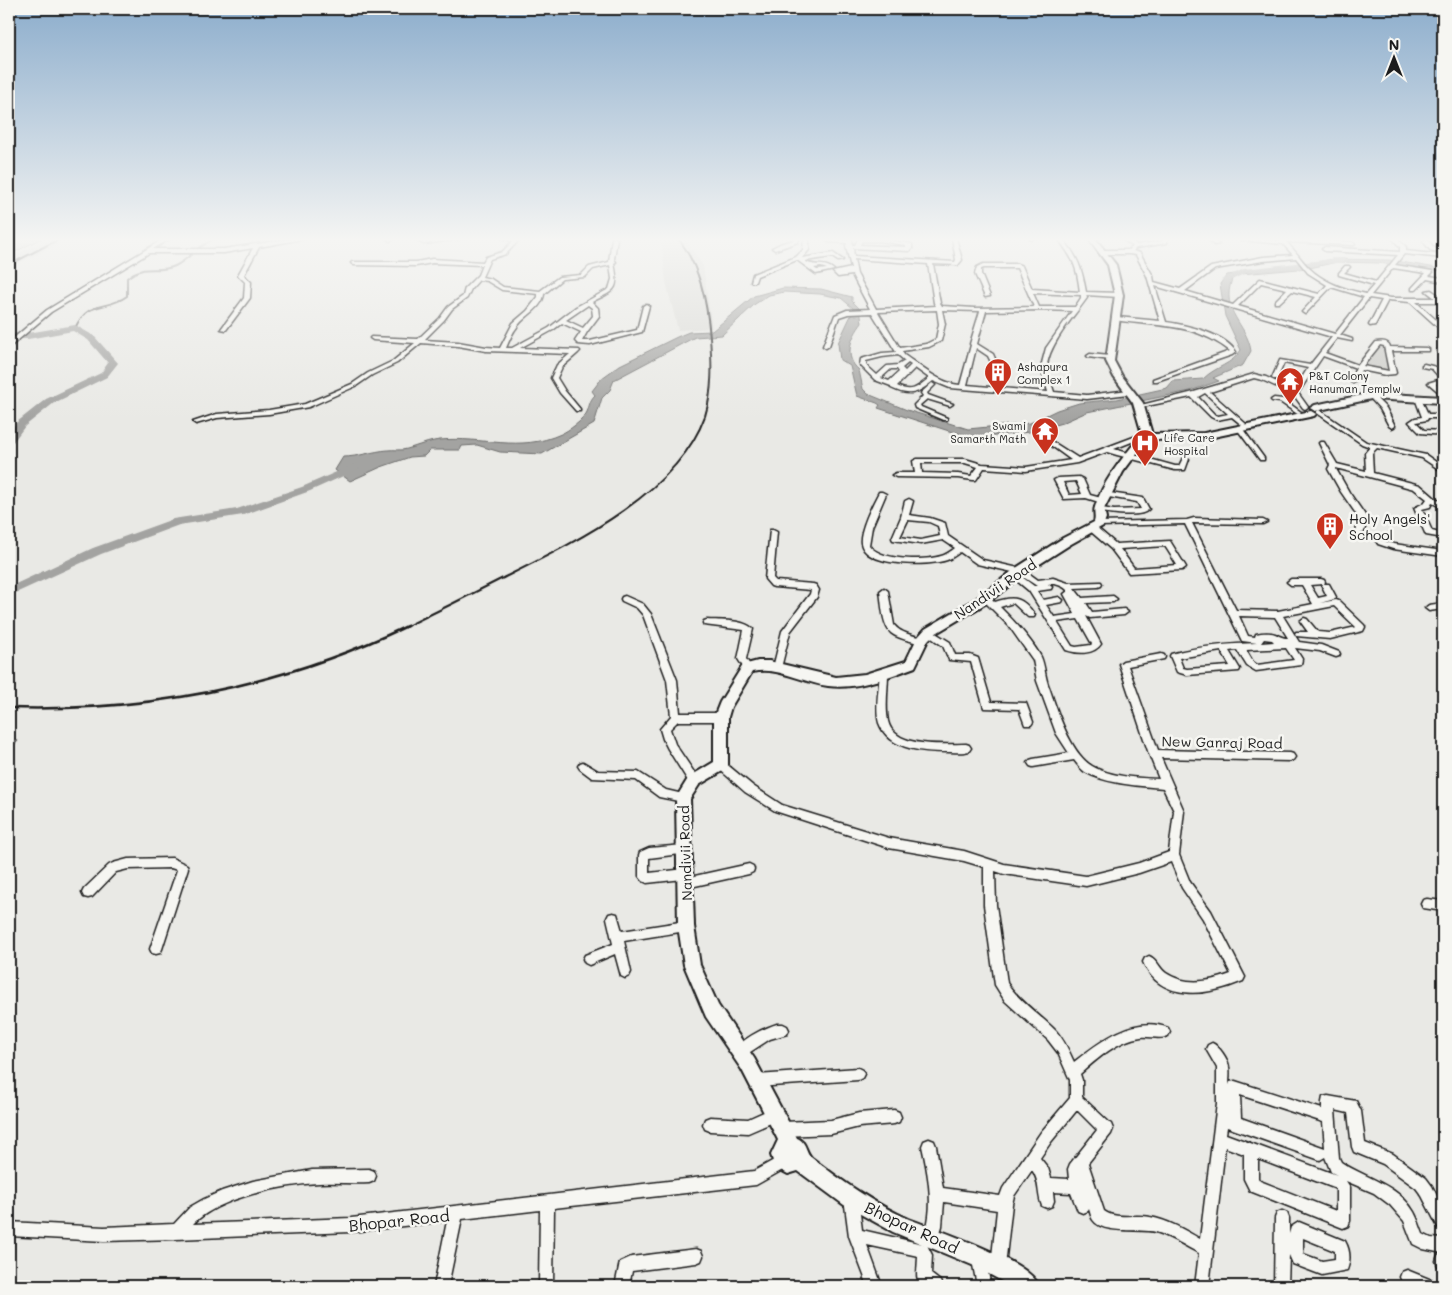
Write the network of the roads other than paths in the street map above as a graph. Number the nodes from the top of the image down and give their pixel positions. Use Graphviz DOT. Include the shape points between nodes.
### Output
graph roads {
  1 [pos="70,298"];
  2 [pos="247,298"];
  3 [pos="463,298"];
  4 [pos="540,298"];
  5 [pos="597,298"];
  6 [pos="869,298"];
  7 [pos="936,298"];
  8 [pos="1033,298"];
  9 [pos="1084,298"];
  10 [pos="1119,298"];
  11 [pos="1157,298"];
  12 [pos="1209,298"];
  13 [pos="1243,298"];
  14 [pos="1281,298"];
  15 [pos="1318,298"];
  16 [pos="1366,298"];
  17 [pos="1379,298"];
  18 [pos="1424,298"];
  19 [pos="1386,300"];
  20 [pos="1442,300"];
  21 [pos="1412,301"];
  22 [pos="1427,301"];
  23 [pos="1277,302"];
  24 [pos="590,303"];
  25 [pos="646,306"];
  26 [pos="1235,306"];
  27 [pos="940,308"];
  28 [pos="1037,308"];
  29 [pos="1077,309"];
  30 [pos="873,310"];
  31 [pos="983,310"];
  32 [pos="847,312"];
  33 [pos="1305,312"];
  34 [pos="1117,318"];
  35 [pos="1433,320"];
  36 [pos="1443,320"];
  37 [pos="563,321"];
  38 [pos="1164,323"];
  39 [pos="1372,325"];
  40 [pos="224,329"];
  41 [pos="1443,329"];
  42 [pos="584,331"];
  43 [pos="1334,337"];
  44 [pos="374,338"];
  45 [pos="419,342"];
  46 [pos="1349,342"];
  47 [pos="580,343"];
  48 [pos="973,344"];
  49 [pos="9,345"];
  50 [pos="826,346"];
  51 [pos="502,349"];
  52 [pos="1388,349"];
  53 [pos="513,350"];
  54 [pos="1427,350"];
  55 [pos="576,352"];
  56 [pos="897,353"];
  57 [pos="1321,354"];
  58 [pos="1090,356"];
  59 [pos="1110,358"];
  60 [pos="993,361"];
  61 [pos="905,365"];
  62 [pos="1360,366"];
  63 [pos="1424,366"];
  64 [pos="1311,368"];
  65 [pos="1440,371"];
  66 [pos="1275,378"];
  67 [pos="877,379"];
  68 [pos="934,379"];
  69 [pos="1155,380"];
  70 [pos="1352,380"];
  71 [pos="1443,380"];
  72 [pos="963,387"];
  73 [pos="1130,392"];
  74 [pos="1208,392"];
  75 [pos="1443,393"];
  76 [pos="1295,394"];
  77 [pos="926,396"];
  78 [pos="1052,396"];
  79 [pos="1374,399"];
  80 [pos="1274,400"];
  81 [pos="1419,401"];
  82 [pos="1443,402"];
  83 [pos="950,404"];
  84 [pos="1138,405"];
  85 [pos="578,410"];
  86 [pos="1309,411"];
  87 [pos="1233,416"];
  88 [pos="1425,416"];
  89 [pos="1443,416"];
  90 [pos="945,419"];
  91 [pos="196,422"];
  92 [pos="1392,426"];
  93 [pos="1241,427"];
  94 [pos="1443,433"];
  95 [pos="1146,436"];
  96 [pos="1322,442"];
  97 [pos="1051,443"];
  98 [pos="1375,446"];
  99 [pos="1107,449"];
  100 [pos="1131,457"];
  101 [pos="1184,459"];
  102 [pos="1262,459"];
  103 [pos="1077,461"];
  104 [pos="1334,465"];
  105 [pos="982,466"];
  106 [pos="1443,470"];
  107 [pos="1370,474"];
  108 [pos="896,475"];
  109 [pos="919,475"];
  110 [pos="882,494"];
  111 [pos="1087,496"];
  112 [pos="1431,499"];
  113 [pos="909,501"];
  114 [pos="1443,506"];
  115 [pos="1099,511"];
  116 [pos="905,517"];
  117 [pos="1188,522"];
  118 [pos="1263,522"];
  119 [pos="773,532"];
  120 [pos="1360,532"];
  121 [pos="1443,536"];
  122 [pos="944,537"];
  123 [pos="1381,542"];
  124 [pos="1114,547"];
  125 [pos="961,548"];
  126 [pos="1443,554"];
  127 [pos="1018,574"];
  128 [pos="1291,582"];
  129 [pos="1304,582"];
  130 [pos="1098,584"];
  131 [pos="1047,585"];
  132 [pos="1068,586"];
  133 [pos="1032,589"];
  134 [pos="884,591"];
  135 [pos="625,599"];
  136 [pos="1113,599"];
  137 [pos="1059,600"];
  138 [pos="1080,601"];
  139 [pos="990,602"];
  140 [pos="1042,603"];
  141 [pos="1316,604"];
  142 [pos="1296,605"];
  143 [pos="1443,606"];
  144 [pos="1429,608"];
  145 [pos="1124,612"];
  146 [pos="1233,613"];
  147 [pos="1276,614"];
  148 [pos="1031,615"];
  149 [pos="1082,616"];
  150 [pos="1052,620"];
  151 [pos="1304,621"];
  152 [pos="707,623"];
  153 [pos="1300,634"];
  154 [pos="1316,635"];
  155 [pos="925,637"];
  156 [pos="1292,645"];
  157 [pos="1239,646"];
  158 [pos="1223,648"];
  159 [pos="1336,654"];
  160 [pos="1161,657"];
  161 [pos="748,668"];
  162 [pos="777,668"];
  163 [pos="884,673"];
  164 [pos="676,717"];
  165 [pos="721,717"];
  166 [pos="1028,722"];
  167 [pos="966,748"];
  168 [pos="1154,754"];
  169 [pos="1076,756"];
  170 [pos="1290,757"];
  171 [pos="1033,763"];
  172 [pos="721,765"];
  173 [pos="583,766"];
  174 [pos="694,781"];
  175 [pos="1166,784"];
  176 [pos="683,798"];
  177 [pos="684,850"];
  178 [pos="1174,855"];
  179 [pos="990,864"];
  180 [pos="749,869"];
  181 [pos="686,878"];
  182 [pos="88,893"];
  183 [pos="1427,904"];
  184 [pos="1443,906"];
  185 [pos="613,918"];
  186 [pos="686,926"];
  187 [pos="618,942"];
  188 [pos="156,948"];
  189 [pos="589,959"];
  190 [pos="1149,962"];
  191 [pos="625,972"];
  192 [pos="782,1030"];
  193 [pos="1164,1032"];
  194 [pos="1212,1049"];
  195 [pos="740,1052"];
  196 [pos="1073,1071"];
  197 [pos="858,1074"];
  198 [pos="757,1081"];
  199 [pos="1076,1100"];
  200 [pos="775,1114"];
  201 [pos="894,1116"];
  202 [pos="1329,1118"];
  203 [pos="1228,1120"];
  204 [pos="710,1124"];
  205 [pos="1219,1138"];
  206 [pos="929,1146"];
  207 [pos="789,1149"];
  208 [pos="1251,1150"];
  209 [pos="1320,1153"];
  210 [pos="1032,1159"];
  211 [pos="1083,1168"];
  212 [pos="369,1176"];
  213 [pos="1046,1185"];
  214 [pos="1076,1186"];
  215 [pos="938,1194"];
  216 [pos="851,1198"];
  217 [pos="1047,1201"];
  218 [pos="547,1204"];
  219 [pos="1004,1204"];
  220 [pos="1083,1206"];
  221 [pos="456,1214"];
  222 [pos="1282,1218"];
  223 [pos="1443,1222"];
  224 [pos="9,1229"];
  225 [pos="176,1232"];
  226 [pos="856,1236"];
  227 [pos="1282,1237"];
  228 [pos="932,1238"];
  229 [pos="1296,1244"];
  230 [pos="1443,1246"];
  231 [pos="1207,1250"];
  232 [pos="696,1256"];
  233 [pos="979,1257"];
  234 [pos="998,1266"];
  235 [pos="1407,1277"];
  236 [pos="441,1286"];
  237 [pos="546,1286"];
  238 [pos="622,1286"];
  239 [pos="875,1286"];
  240 [pos="935,1286"];
  241 [pos="984,1286"];
  242 [pos="1029,1286"];
  243 [pos="1202,1286"];
  244 [pos="1281,1286"];
  245 [pos="1429,1286"];
  1 -- 49 [label="street" via="49,311"];
  2 -- 40 [label="street"];
  3 -- 45 [label="street" via="450,308"];
  4 -- 51 [label="street" via="513,327"];
  5 -- 24 [label="street"];
  6 -- 30 [label="street"];
  7 -- 27 [label="street"];
  8 -- 28 [label="street"];
  9 -- 29 [label="street"];
  10 -- 34 [label="street"];
  11 -- 38 [label="street"];
  12 -- 26 [label="street"];
  13 -- 26 [label="street"];
  14 -- 23 [label="street"];
  15 -- 33 [label="street"];
  16 -- 43 [label="street"];
  17 -- 19 [label="street"];
  18 -- 22 [label="street"];
  19 -- 21 [label="street"];
  19 -- 39 [label="street"];
  20 -- 22 [label="street"];
  21 -- 22 [label="street"];
  21 -- 35 [label="street"];
  24 -- 37 [label="street"];
  24 -- 42 [label="street" via="596,308 596,316"];
  25 -- 47 [label="street" via="640,331"];
  26 -- 43 [label="street"];
  27 -- 30 [label="street"];
  27 -- 31 [label="street"];
  27 -- 56 [label="street" via="939,340"];
  28 -- 29 [label="street"];
  28 -- 31 [label="street"];
  29 -- 78 [label="street" via="1049,348 1044,367"];
  30 -- 32 [label="street"];
  30 -- 56 [label="street"];
  31 -- 48 [label="street"];
  32 -- 50 [label="street" via="837,316"];
  34 -- 38 [label="street"];
  34 -- 59 [label="street"];
  35 -- 36 [label="street"];
  35 -- 41 [label="street"];
  37 -- 42 [label="street"];
  37 -- 53 [label="street"];
  38 -- 69 [label="street" via="1199,330 1233,352"];
  42 -- 47 [label="street" via="578,341"];
  43 -- 46 [label="street"];
  43 -- 57 [label="street"];
  44 -- 45 [label="street"];
  45 -- 51 [label="street"];
  45 -- 91 [label="street" via="395,362 307,406 217,416"];
  47 -- 55 [label="street"];
  48 -- 60 [label="street" via="991,355"];
  48 -- 72 [label="street"];
  51 -- 53 [label="street"];
  52 -- 54 [label="street"];
  52 -- 62 [label="street" via="1384,343 1378,343"];
  52 -- 62 [label="street" via="1393,372 1384,373"];
  53 -- 55 [label="street"];
  55 -- 85 [label="street" via="558,366 554,378"];
  56 -- 61 [label="street"];
  56 -- 67 [label="street" via="863,360 863,365"];
  57 -- 62 [label="street"];
  57 -- 64 [label="street"];
  58 -- 59 [label="street"];
  59 -- 73 [label="street" via="1118,377"];
  61 -- 67 [label="street" via="889,367"];
  61 -- 67 [label="street" via="890,384"];
  61 -- 68 [label="street"];
  61 -- 68 [label="street" via="893,387 916,392"];
  62 -- 70 [label="street"];
  63 -- 65 [label="street"];
  64 -- 66 [label="street" via="1282,361"];
  64 -- 76 [label="street"];
  65 -- 71 [label="street"];
  68 -- 72 [label="street"];
  68 -- 77 [label="street" via="924,393"];
  71 -- 75 [label="street" via="1430,383"];
  72 -- 78 [label="street"];
  73 -- 78 [label="street" via="1088,397"];
  73 -- 84 [label="street"];
  74 -- 76 [label="street" via="1254,376"];
  74 -- 84 [label="street"];
  74 -- 87 [label="street"];
  74 -- 87 [label="street" via="1194,396 1213,416"];
  76 -- 86 [label="street"];
  77 -- 83 [label="street"];
  77 -- 90 [label="street" via="918,408"];
  79 -- 81 [label="street"];
  79 -- 86 [label="street"];
  79 -- 92 [label="street"];
  80 -- 86 [label="street"];
  81 -- 82 [label="street"];
  81 -- 88 [label="street"];
  82 -- 86 [label="street" via="1371,396"];
  84 -- 95 [label="street"];
  86 -- 93 [label="street"];
  86 -- 98 [label="street" via="1364,443"];
  87 -- 93 [label="street"];
  88 -- 89 [label="street"];
  88 -- 94 [label="street" via="1424,419 1412,420 1419,431"];
  93 -- 95 [label="street" via="1197,437"];
  93 -- 102 [label="street"];
  95 -- 99 [label="street"];
  95 -- 100 [label="street"];
  96 -- 104 [label="street"];
  97 -- 103 [label="street"];
  98 -- 106 [label="street" via="1424,456"];
  98 -- 107 [label="street" via="1368,453"];
  99 -- 100 [label="street"];
  99 -- 103 [label="street"];
  100 -- 101 [label="street" via="1179,468 1182,468"];
  100 -- 115 [label="street" via="1118,471"];
  103 -- 105 [label="street" via="1026,469"];
  104 -- 107 [label="street"];
  104 -- 120 [label="street" via="1335,476 1363,518"];
  105 -- 109 [label="street" via="973,478"];
  105 -- 109 [label="street" via="965,461 917,461"];
  107 -- 112 [label="street" via="1417,487"];
  108 -- 109 [label="street"];
  110 -- 125 [label="street" via="866,536 865,544 872,553 892,559 933,560 945,558"];
  111 -- 115 [label="street"];
  112 -- 114 [label="street"];
  112 -- 121 [label="street" via="1428,505 1418,508 1429,533"];
  113 -- 116 [label="street"];
  115 -- 115 [label="street" via="1114,512 1145,509 1140,500"];
  115 -- 117 [label="street"];
  115 -- 124 [label="street"];
  115 -- 127 [label="street, Nandivii Road" via="1067,540"];
  116 -- 122 [label="street" via="942,525"];
  116 -- 122 [label="street" via="896,538 932,543"];
  117 -- 118 [label="street"];
  117 -- 146 [label="street"];
  119 -- 162 [label="street" via="769,579 774,584 813,587 816,590 786,631"];
  122 -- 125 [label="street"];
  123 -- 126 [label="street"];
  124 -- 124 [label="street" via="1132,571 1182,566 1167,543"];
  125 -- 127 [label="street" via="980,562"];
  127 -- 131 [label="street"];
  127 -- 133 [label="street"];
  127 -- 139 [label="street, Nandivii Road"];
  128 -- 129 [label="street"];
  129 -- 141 [label="street"];
  129 -- 141 [label="street" via="1324,584 1332,597"];
  130 -- 132 [label="street"];
  131 -- 132 [label="street" via="1053,581"];
  131 -- 133 [label="street"];
  131 -- 149 [label="street" via="1065,590"];
  132 -- 138 [label="street"];
  133 -- 140 [label="street"];
  134 -- 155 [label="street" via="893,630"];
  135 -- 164 [label="street" via="640,606 647,614 672,680"];
  136 -- 138 [label="street"];
  137 -- 140 [label="street"];
  138 -- 145 [label="street" via="1092,615"];
  139 -- 148 [label="street" via="1019,600"];
  139 -- 155 [label="street, Nandivii Road"];
  139 -- 169 [label="street" via="1012,624 1037,659 1061,733"];
  140 -- 150 [label="street"];
  141 -- 142 [label="street"];
  141 -- 147 [label="street"];
  141 -- 154 [label="street" via="1338,604 1361,628 1330,636"];
  143 -- 144 [label="street"];
  146 -- 147 [label="street"];
  146 -- 147 [label="street" via="1245,638 1260,640 1259,636 1274,636 1278,641 1288,642"];
  147 -- 156 [label="street"];
  149 -- 150 [label="street"];
  149 -- 150 [label="street" via="1097,644 1094,648 1069,648"];
  151 -- 154 [label="street"];
  152 -- 161 [label="street" via="749,629 742,659"];
  153 -- 154 [label="street"];
  155 -- 163 [label="street" via="911,664"];
  155 -- 166 [label="street" via="947,644 952,658 975,660 986,705 1023,706"];
  156 -- 157 [label="street"];
  156 -- 157 [label="street" via="1298,663 1256,668"];
  156 -- 159 [label="street" via="1321,648"];
  157 -- 158 [label="street"];
  158 -- 158 [label="street" via="1194,651 1173,658 1183,672 1236,669"];
  160 -- 168 [label="street" via="1123,664"];
  161 -- 162 [label="street"];
  161 -- 165 [label="street"];
  162 -- 163 [label="street" via="834,682"];
  163 -- 167 [label="street" via="883,723 890,731 901,741 919,747"];
  164 -- 165 [label="street"];
  164 -- 174 [label="street" via="665,733"];
  165 -- 172 [label="street"];
  168 -- 170 [label="street, New Ganraj Road"];
  168 -- 175 [label="street"];
  169 -- 171 [label="street"];
  169 -- 175 [label="street" via="1096,772 1128,781"];
  172 -- 174 [label="street, Nandivii Road"];
  172 -- 179 [label="street" via="749,789 779,808 889,843 964,856"];
  173 -- 176 [label="street" via="596,775 638,776 663,794"];
  174 -- 176 [label="street, Nandivii Road"];
  175 -- 178 [label="street" via="1179,811"];
  176 -- 177 [label="street, Nandivii Road"];
  177 -- 181 [label="street, Nandivii Road"];
  177 -- 181 [label="street" via="644,855 644,876"];
  178 -- 179 [label="street" via="1086,882 1013,871"];
  178 -- 190 [label="street" via="1186,885 1207,914 1239,977 1207,988 1183,986 1162,977"];
  179 -- 196 [label="street" via="990,905 1000,985 1052,1036"];
  180 -- 181 [label="street"];
  181 -- 186 [label="street, Nandivii Road"];
  182 -- 188 [label="street" via="113,868 128,864 172,862 183,868"];
  183 -- 184 [label="street"];
  185 -- 187 [label="street"];
  186 -- 187 [label="street"];
  186 -- 195 [label="street, Nandivii Road" via="692,965 712,1011"];
  187 -- 189 [label="street"];
  187 -- 191 [label="street"];
  192 -- 195 [label="street" via="767,1032"];
  193 -- 196 [label="street" via="1139,1031 1120,1039 1096,1051"];
  194 -- 203 [label="street" via="1223,1066"];
  195 -- 198 [label="street, Nandivii Road"];
  196 -- 199 [label="street"];
  197 -- 198 [label="street"];
  198 -- 200 [label="street, Nandivii Road"];
  199 -- 210 [label="street"];
  199 -- 214 [label="street" via="1106,1129 1075,1169"];
  200 -- 204 [label="street" via="748,1126"];
  200 -- 207 [label="street, Nandivii Road"];
  201 -- 207 [label="street" via="831,1127"];
  202 -- 203 [label="street" via="1238,1087 1234,1089"];
  202 -- 223 [label="street" via="1328,1102 1351,1106 1359,1146 1388,1159 1428,1190"];
  202 -- 230 [label="street" via="1332,1158 1336,1167 1389,1194 1410,1218 1421,1243"];
  203 -- 205 [label="street"];
  203 -- 209 [label="street"];
  205 -- 208 [label="street"];
  205 -- 231 [label="street"];
  206 -- 215 [label="street"];
  207 -- 216 [label="street, Bhopar Road"];
  207 -- 218 [label="street, Bhopar Road" via="756,1178"];
  208 -- 208 [label="street" via="1342,1185 1343,1221 1255,1186 1251,1179"];
  210 -- 213 [label="street" via="1043,1174"];
  210 -- 219 [label="street"];
  211 -- 231 [label="street" via="1098,1216 1104,1221 1160,1226"];
  212 -- 225 [label="street" via="312,1177 237,1193 198,1210"];
  213 -- 214 [label="street"];
  213 -- 217 [label="street"];
  214 -- 220 [label="street"];
  215 -- 219 [label="street"];
  215 -- 228 [label="street" via="937,1221"];
  216 -- 226 [label="street"];
  216 -- 228 [label="street, Bhopar Road" via="900,1230"];
  218 -- 221 [label="street, Bhopar Road"];
  218 -- 237 [label="street"];
  219 -- 234 [label="street"];
  221 -- 225 [label="street, Bhopar Road" via="351,1226"];
  221 -- 236 [label="street"];
  222 -- 227 [label="street"];
  224 -- 225 [label="street, Bhopar Road" via="104,1234"];
  226 -- 239 [label="street"];
  226 -- 240 [label="street" via="922,1250 925,1256 924,1277"];
  227 -- 229 [label="street"];
  227 -- 244 [label="street"];
  228 -- 233 [label="street, Bhopar Road"];
  231 -- 243 [label="street"];
  232 -- 238 [label="street" via="631,1264 625,1267"];
  233 -- 234 [label="street, Bhopar Road"];
  233 -- 241 [label="street"];
  234 -- 242 [label="street, Bhopar Road"];
  235 -- 245 [label="street"];
}
